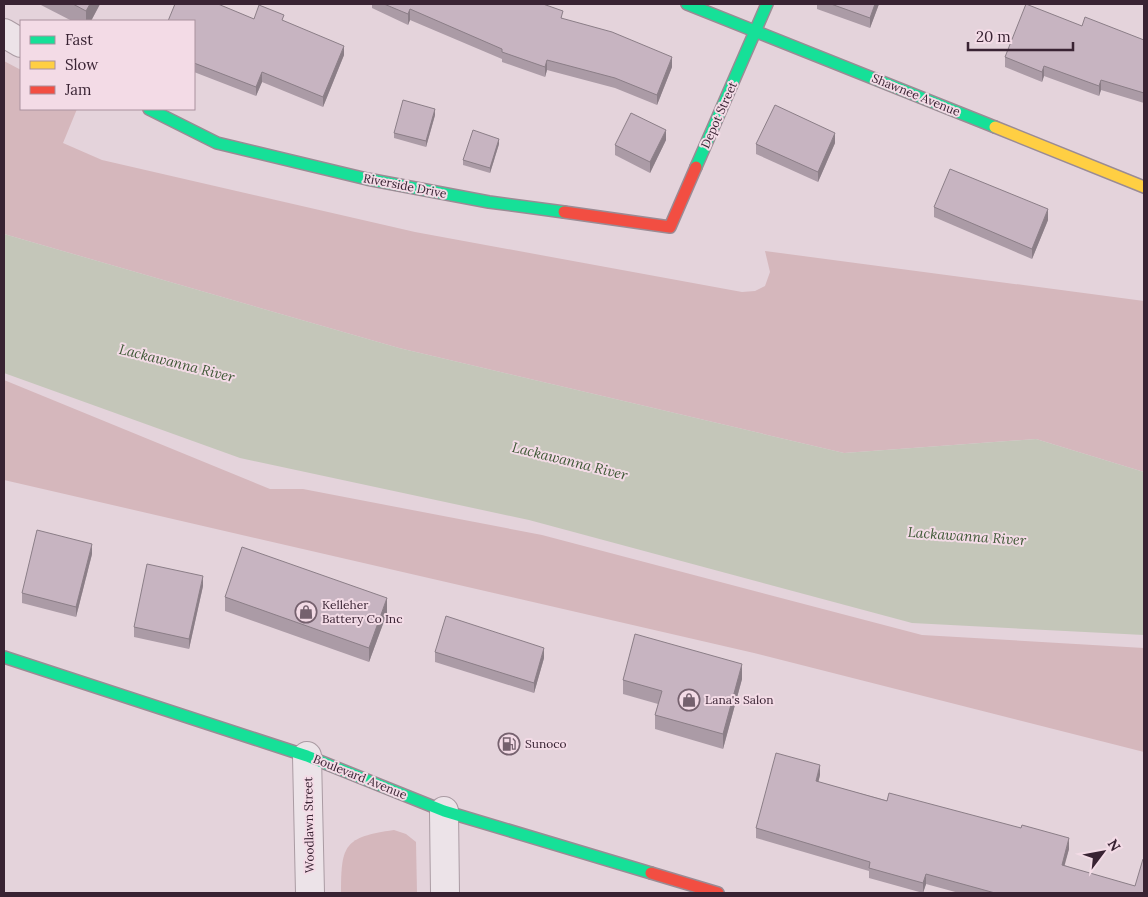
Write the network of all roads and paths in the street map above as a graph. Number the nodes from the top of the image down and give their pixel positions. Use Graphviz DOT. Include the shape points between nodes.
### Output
graph roads {
  1 [pos="687,4"];
  2 [pos="767,4"];
  3 [pos="757,31"];
  4 [pos="4,33"];
  5 [pos="20,42"];
  6 [pos="151,110"];
  7 [pos="1144,187"];
  8 [pos="670,226"];
  9 [pos="4,657"];
  10 [pos="308,756"];
  11 [pos="444,811"];
  12 [pos="310,893"];
  13 [pos="445,893"];
  14 [pos="718,893"];
  1 -- 3 [label="street, Shawnee Avenue"];
  2 -- 3 [label="street, Depot Street"];
  3 -- 7 [label="street, Shawnee Avenue"];
  3 -- 8 [label="street, Depot Street"];
  4 -- 5 [label="street"];
  6 -- 8 [label="street, Riverside Drive" via="218,143 366,179 489,202"];
  9 -- 10 [label="street, Boulevard Avenue"];
  10 -- 11 [label="street, Boulevard Avenue"];
  10 -- 12 [label="street, Woodlawn Street"];
  11 -- 13 [label="street"];
  11 -- 14 [label="street, Boulevard Avenue"];
}
